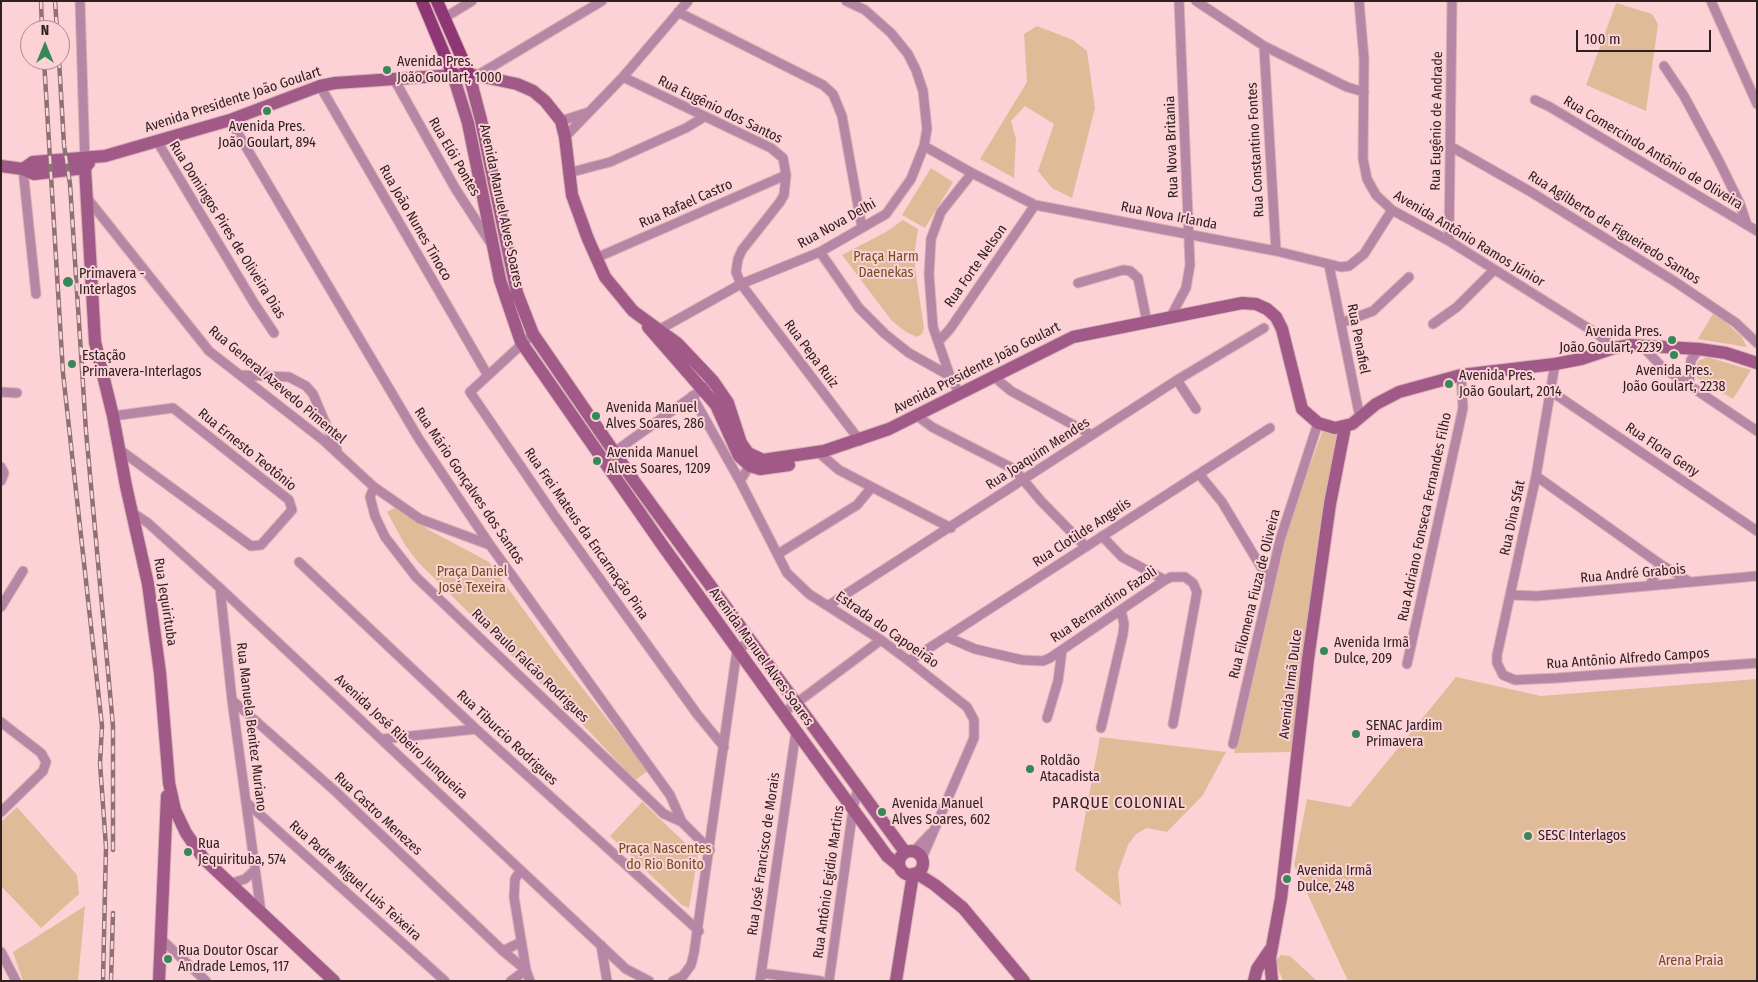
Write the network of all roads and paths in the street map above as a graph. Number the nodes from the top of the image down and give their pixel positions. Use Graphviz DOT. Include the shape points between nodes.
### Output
graph roads {
  1 [pos="80,1"];
  2 [pos="422,1"];
  3 [pos="437,1"];
  4 [pos="472,1"];
  5 [pos="602,1"];
  6 [pos="688,1"];
  7 [pos="846,1"];
  8 [pos="1179,1"];
  9 [pos="1196,1"];
  10 [pos="1452,1"];
  11 [pos="1711,1"];
  12 [pos="1358,2"];
  13 [pos="678,12"];
  14 [pos="444,18"];
  15 [pos="1264,46"];
  16 [pos="1664,66"];
  17 [pos="453,75"];
  18 [pos="474,75"];
  19 [pos="623,77"];
  20 [pos="394,79"];
  21 [pos="320,86"];
  22 [pos="1364,92"];
  23 [pos="1535,100"];
  24 [pos="1757,104"];
  25 [pos="592,111"];
  26 [pos="704,117"];
  27 [pos="230,120"];
  28 [pos="561,121"];
  29 [pos="565,137"];
  30 [pos="157,141"];
  31 [pos="924,146"];
  32 [pos="1450,146"];
  33 [pos="84,163"];
  34 [pos="1,166"];
  35 [pos="23,169"];
  36 [pos="568,173"];
  37 [pos="972,174"];
  38 [pos="786,175"];
  39 [pos="86,193"];
  40 [pos="1036,205"];
  41 [pos="1392,210"];
  42 [pos="1747,225"];
  43 [pos="862,228"];
  44 [pos="1757,231"];
  45 [pos="1189,234"];
  46 [pos="1449,241"];
  47 [pos="494,248"];
  48 [pos="1276,251"];
  49 [pos="820,252"];
  50 [pos="596,258"];
  51 [pos="1329,265"];
  52 [pos="1494,270"];
  53 [pos="1409,277"];
  54 [pos="1078,283"];
  55 [pos="741,284"];
  56 [pos="36,294"];
  57 [pos="1170,318"];
  58 [pos="1148,322"];
  59 [pos="1341,323"];
  60 [pos="1433,324"];
  61 [pos="1264,328"];
  62 [pos="656,332"];
  63 [pos="274,333"];
  64 [pos="533,334"];
  65 [pos="521,342"];
  66 [pos="938,342"];
  67 [pos="1757,343"];
  68 [pos="1642,346"];
  69 [pos="1614,348"];
  70 [pos="1699,349"];
  71 [pos="1757,363"];
  72 [pos="1555,364"];
  73 [pos="487,374"];
  74 [pos="240,375"];
  75 [pos="1461,375"];
  76 [pos="950,376"];
  77 [pos="993,376"];
  78 [pos="1177,380"];
  79 [pos="708,385"];
  80 [pos="1689,386"];
  81 [pos="1,392"];
  82 [pos="1552,392"];
  83 [pos="17,393"];
  84 [pos="958,393"];
  85 [pos="692,396"];
  86 [pos="1196,409"];
  87 [pos="916,415"];
  88 [pos="114,416"];
  89 [pos="1360,418"];
  90 [pos="1318,423"];
  91 [pos="1345,427"];
  92 [pos="1270,428"];
  93 [pos="1757,431"];
  94 [pos="1092,435"];
  95 [pos="860,441"];
  96 [pos="120,450"];
  97 [pos="614,451"];
  98 [pos="823,452"];
  99 [pos="338,454"];
  100 [pos="603,462"];
  101 [pos="752,462"];
  102 [pos="1,467"];
  103 [pos="1199,474"];
  104 [pos="1536,476"];
  105 [pos="1024,478"];
  106 [pos="2,480"];
  107 [pos="740,481"];
  108 [pos="872,486"];
  109 [pos="374,487"];
  110 [pos="133,513"];
  111 [pos="952,528"];
  112 [pos="1757,531"];
  113 [pos="1102,536"];
  114 [pos="490,545"];
  115 [pos="1086,547"];
  116 [pos="778,554"];
  117 [pos="299,562"];
  118 [pos="1660,564"];
  119 [pos="23,571"];
  120 [pos="1757,576"];
  121 [pos="1165,580"];
  122 [pos="1270,582"];
  123 [pos="1690,582"];
  124 [pos="1650,585"];
  125 [pos="220,588"];
  126 [pos="1511,596"];
  127 [pos="829,605"];
  128 [pos="1,607"];
  129 [pos="1121,610"];
  130 [pos="947,637"];
  131 [pos="881,640"];
  132 [pos="750,641"];
  133 [pos="737,650"];
  134 [pos="1062,650"];
  135 [pos="909,661"];
  136 [pos="1757,663"];
  137 [pos="1407,664"];
  138 [pos="1503,675"];
  139 [pos="232,700"];
  140 [pos="795,704"];
  141 [pos="783,713"];
  142 [pos="1047,718"];
  143 [pos="1,722"];
  144 [pos="1173,724"];
  145 [pos="1101,728"];
  146 [pos="476,729"];
  147 [pos="796,732"];
  148 [pos="383,739"];
  149 [pos="1233,744"];
  150 [pos="724,747"];
  151 [pos="168,782"];
  152 [pos="858,787"];
  153 [pos="246,802"];
  154 [pos="853,809"];
  155 [pos="1,812"];
  156 [pos="178,819"];
  157 [pos="682,822"];
  158 [pos="164,830"];
  159 [pos="710,850"];
  160 [pos="912,864"];
  161 [pos="255,870"];
  162 [pos="520,871"];
  163 [pos="229,884"];
  164 [pos="261,914"];
  165 [pos="699,931"];
  166 [pos="160,938"];
  167 [pos="521,942"];
  168 [pos="601,945"];
  169 [pos="1273,946"];
  170 [pos="503,951"];
  171 [pos="1,952"];
  172 [pos="526,970"];
  173 [pos="760,977"];
  174 [pos="16,981"];
  175 [pos="159,981"];
  176 [pos="206,981"];
  177 [pos="334,981"];
  178 [pos="445,981"];
  179 [pos="511,981"];
  180 [pos="530,981"];
  181 [pos="607,981"];
  182 [pos="649,981"];
  183 [pos="673,981"];
  184 [pos="821,981"];
  185 [pos="829,981"];
  186 [pos="896,981"];
  187 [pos="1024,981"];
  188 [pos="1254,981"];
  189 [pos="1272,981"];
  1 -- 33 [label="street"];
  2 -- 17 [label="main road"];
  3 -- 14 [label="main road"];
  4 -- 14 [label="street"];
  5 -- 18 [label="street"];
  6 -- 13 [label="street"];
  7 -- 31 [label="street, Rua Nova Delhi" via="865,10 908,54 923,91"];
  8 -- 45 [label="street, Rua Nova Britania"];
  9 -- 15 [label="street"];
  10 -- 32 [label="street, Rua Eugênio de Andrade"];
  11 -- 24 [label="street"];
  12 -- 22 [label="street, Avenida Antônio Ramos Júnior" via="1362,22"];
  13 -- 19 [label="street"];
  13 -- 43 [label="street" via="823,85 833,94 842,116"];
  14 -- 18 [label="main road"];
  15 -- 22 [label="street" via="1347,87"];
  15 -- 48 [label="street, Rua Constantino Fontes"];
  16 -- 42 [label="street" via="1719,161"];
  17 -- 18 [label="street, Avenida Presidente João Goulart"];
  17 -- 20 [label="street, Avenida Presidente João Goulart"];
  17 -- 47 [label="street, Avenida Manuel Alves Soares" via="468,123"];
  18 -- 28 [label="street, Avenida Presidente João Goulart" via="500,79 533,91"];
  18 -- 64 [label="street, Avenida Manuel Alves Soares" via="518,292"];
  19 -- 25 [label="street"];
  19 -- 26 [label="street, Rua Eugênio dos Santos"];
  20 -- 21 [label="street, Avenida Presidente João Goulart"];
  20 -- 47 [label="street, Rua Elói Pontes" via="455,188"];
  21 -- 27 [label="street, Avenida Presidente João Goulart"];
  21 -- 73 [label="street, Rua João Nunes Tinoco"];
  22 -- 41 [label="street, Avenida Antônio Ramos Júnior" via="1365,170 1376,195"];
  23 -- 42 [label="street, Rua Comercindo Antônio de Oliveira"];
  25 -- 28 [label="street"];
  25 -- 29 [label="street"];
  26 -- 36 [label="street" via="610,162"];
  26 -- 38 [label="street, Rua Eugênio dos Santos" via="771,148 783,158"];
  27 -- 30 [label="street, Avenida Presidente João Goulart"];
  27 -- 114 [label="street, Rua Mário Gonçalves dos Santos" via="419,439"];
  28 -- 29 [label="street, Avenida Presidente João Goulart"];
  29 -- 36 [label="street, Avenida Presidente João Goulart"];
  30 -- 33 [label="street, Avenida Presidente João Goulart"];
  30 -- 63 [label="street, Rua Domingos Pires de Oliveira Dias"];
  31 -- 37 [label="street, Rua Nova Irlanda"];
  31 -- 43 [label="street, Rua Nova Delhi" via="900,198 886,214"];
  32 -- 46 [label="street, Rua Eugênio de Andrade"];
  32 -- 67 [label="street, Rua Agilberto de Figueiredo Santos" via="1674,281 1736,323"];
  33 -- 35 [label="street, Avenida Presidente João Goulart" via="33,162"];
  33 -- 35 [label="street, Avenida Presidente João Goulart" via="34,174"];
  33 -- 39 [label="street" via="82,177"];
  34 -- 35 [label="street, Avenida Presidente João Goulart"];
  35 -- 56 [label="street"];
  36 -- 50 [label="street, Avenida Presidente João Goulart" via="579,218"];
  37 -- 40 [label="street, Rua Nova Irlanda"];
  37 -- 66 [label="street, Rua Forte Nelson" via="941,212 931,239 929,275 933,327"];
  38 -- 50 [label="street, Rua Rafael Castro"];
  38 -- 55 [label="street" via="780,202 738,259 736,272"];
  39 -- 74 [label="street, Rua General Azevedo Pimentel" via="201,343"];
  39 -- 88 [label="street, Rua Jequirituba" via="95,342"];
  40 -- 45 [label="street, Rua Nova Irlanda"];
  40 -- 66 [label="street, Rua Forte Nelson"];
  41 -- 46 [label="street, Avenida Antônio Ramos Júnior"];
  41 -- 51 [label="street, Rua Nova Irlanda" via="1356,262 1349,266"];
  42 -- 44 [label="street, Rua Comercindo Antônio de Oliveira"];
  43 -- 49 [label="street, Rua Nova Delhi"];
  45 -- 48 [label="street, Rua Nova Irlanda"];
  45 -- 57 [label="street, Rua Nova Britania" via="1188,278"];
  46 -- 52 [label="street, Avenida Antônio Ramos Júnior"];
  47 -- 65 [label="street, Avenida Manuel Alves Soares" via="500,280"];
  48 -- 51 [label="street, Rua Nova Irlanda"];
  49 -- 55 [label="street, Rua Nova Delhi"];
  49 -- 76 [label="street" via="859,308 885,334 909,353"];
  50 -- 62 [label="street, Avenida Presidente João Goulart" via="605,276"];
  51 -- 59 [label="street, Rua Penafiel"];
  52 -- 60 [label="street" via="1456,307"];
  52 -- 69 [label="street, Avenida Antônio Ramos Júnior" via="1599,335"];
  53 -- 59 [label="street" via="1373,311"];
  54 -- 58 [label="street" via="1123,270 1130,271 1138,278"];
  55 -- 62 [label="street, Rua Nova Delhi"];
  55 -- 95 [label="street, Rua Pepa Ruiz"];
  57 -- 58 [label="street, Avenida Presidente João Goulart"];
  57 -- 90 [label="street, Avenida Presidente João Goulart" via="1242,304 1256,304 1267,309 1282,329 1302,409"];
  58 -- 77 [label="street, Avenida Presidente João Goulart" via="1073,337"];
  59 -- 89 [label="street, Rua Penafiel"];
  61 -- 78 [label="street, Rua Joaquim Mendes"];
  62 -- 79 [label="street, Avenida Presidente João Goulart"];
  64 -- 65 [label="street"];
  64 -- 97 [label="street, Avenida Manuel Alves Soares"];
  65 -- 73 [label="street, Rua Frei Mateus da Encarnação Pina"];
  65 -- 100 [label="street, Avenida Manuel Alves Soares"];
  66 -- 76 [label="street, Rua Forte Nelson"];
  68 -- 69 [label="street"];
  68 -- 70 [label="street"];
  68 -- 80 [label="street" via="1654,360"];
  69 -- 72 [label="street"];
  70 -- 71 [label="street"];
  70 -- 80 [label="street" via="1691,360"];
  72 -- 75 [label="street"];
  72 -- 82 [label="street, Rua Dina Sfat"];
  73 -- 150 [label="street, Rua Frei Mateus da Encarnação Pina" via="470,392 479,407 697,714"];
  74 -- 99 [label="street, Rua General Azevedo Pimentel"];
  74 -- 99 [label="street" via="289,377 306,386"];
  75 -- 89 [label="street" via="1388,396"];
  75 -- 137 [label="street, Rua Adriano Fonseca Fernandes Filho" via="1464,408"];
  76 -- 84 [label="street, Rua Forte Nelson"];
  77 -- 84 [label="street, Avenida Presidente João Goulart"];
  77 -- 94 [label="street" via="1011,391"];
  78 -- 86 [label="street"];
  78 -- 94 [label="street, Rua Joaquim Mendes"];
  79 -- 85 [label="street"];
  79 -- 101 [label="street, Avenida Presidente João Goulart" via="739,456"];
  80 -- 93 [label="street"];
  81 -- 83 [label="street"];
  82 -- 104 [label="street, Rua Dina Sfat"];
  82 -- 112 [label="street, Rua Flora Geny"];
  84 -- 87 [label="street, Avenida Presidente João Goulart"];
  85 -- 97 [label="street"];
  85 -- 107 [label="street"];
  87 -- 95 [label="street, Avenida Presidente João Goulart"];
  87 -- 105 [label="street" via="932,427 1014,469"];
  88 -- 96 [label="street, Rua Jequirituba"];
  88 -- 96 [label="street, Rua Ernesto Teotônio" via="172,408 289,500 292,510 262,545 251,546"];
  89 -- 91 [label="street"];
  90 -- 91 [label="street"];
  90 -- 122 [label="street, Rua Filomena Fiuza de Oliveira" via="1280,540"];
  91 -- 169 [label="street, Avenida Irmã Dulce" via="1325,534"];
  92 -- 103 [label="street, Rua Clotilde Angelis"];
  94 -- 105 [label="street, Rua Joaquim Mendes"];
  95 -- 98 [label="street, Avenida Presidente João Goulart"];
  96 -- 110 [label="street, Rua Jequirituba"];
  97 -- 100 [label="street"];
  97 -- 132 [label="street, Avenida Manuel Alves Soares"];
  98 -- 101 [label="street, Avenida Presidente João Goulart" via="770,470 760,470"];
  98 -- 108 [label="street" via="838,470"];
  99 -- 109 [label="street, Rua General Azevedo Pimentel"];
  100 -- 133 [label="street, Avenida Manuel Alves Soares"];
  101 -- 107 [label="street"];
  102 -- 106 [label="street" via="4,473"];
  103 -- 113 [label="street, Rua Clotilde Angelis"];
  103 -- 122 [label="street" via="1222,502"];
  104 -- 118 [label="street"];
  104 -- 126 [label="street, Rua Dina Sfat"];
  105 -- 111 [label="street, Rua Joaquim Mendes"];
  105 -- 115 [label="street" via="1034,493"];
  107 -- 116 [label="street, Estrada do Capoeirão"];
  108 -- 111 [label="street"];
  108 -- 116 [label="street" via="857,505"];
  109 -- 114 [label="street, Rua General Azevedo Pimentel" via="420,520"];
  109 -- 157 [label="street, Rua Paulo Falcão Rodrigues" via="370,497 385,538 416,577 664,814"];
  110 -- 125 [label="street, Avenida José Ribeiro Junqueira"];
  110 -- 151 [label="street, Rua Jequirituba" via="152,608"];
  111 -- 127 [label="street, Rua Joaquim Mendes"];
  113 -- 115 [label="street, Rua Clotilde Angelis"];
  113 -- 121 [label="street" via="1122,557"];
  114 -- 157 [label="street, Rua Mário Gonçalves dos Santos" via="670,795"];
  115 -- 130 [label="street, Rua Clotilde Angelis"];
  116 -- 127 [label="street, Estrada do Capoeirão" via="787,573 797,584"];
  117 -- 146 [label="street, Rua Tiburcio Rodrigues"];
  118 -- 123 [label="street"];
  118 -- 124 [label="street"];
  119 -- 128 [label="street"];
  120 -- 123 [label="street, Rua André Grabois"];
  121 -- 129 [label="street, Rua Bernardino Fazoli"];
  121 -- 144 [label="street, Rua Bernardino Fazoli" via="1185,577 1197,592"];
  122 -- 149 [label="street, Rua Filomena Fiuza de Oliveira"];
  123 -- 124 [label="street, Rua André Grabois"];
  124 -- 126 [label="street, Rua André Grabois"];
  125 -- 139 [label="street, Rua Manuela Benitez Muriano"];
  125 -- 148 [label="street, Avenida José Ribeiro Junqueira"];
  126 -- 138 [label="street, Rua Dina Sfat" via="1496,663"];
  127 -- 131 [label="street, Estrada do Capoeirão"];
  129 -- 134 [label="street, Rua Bernardino Fazoli"];
  129 -- 145 [label="street" via="1123,634"];
  130 -- 134 [label="street, Rua Bernardino Fazoli" via="975,649 1022,660 1043,661"];
  130 -- 135 [label="street, Rua Clotilde Angelis"];
  131 -- 135 [label="street, Estrada do Capoeirão"];
  131 -- 140 [label="street"];
  132 -- 133 [label="street"];
  132 -- 140 [label="street, Avenida Manuel Alves Soares"];
  133 -- 141 [label="street, Avenida Manuel Alves Soares"];
  133 -- 150 [label="street"];
  134 -- 142 [label="street" via="1058,681"];
  135 -- 160 [label="street, Estrada do Capoeirão" via="966,707 975,726 963,766 933,832"];
  136 -- 138 [label="street, Rua Antônio Alfredo Campos" via="1515,680"];
  139 -- 153 [label="street, Rua Manuela Benitez Muriano"];
  139 -- 170 [label="street, Rua Castro Menezes" via="335,791"];
  140 -- 141 [label="street"];
  140 -- 152 [label="street, Avenida Manuel Alves Soares"];
  141 -- 147 [label="street, Avenida Manuel Alves Soares"];
  143 -- 155 [label="street" via="41,753 45,760 44,769"];
  146 -- 148 [label="street"];
  146 -- 165 [label="street, Rua Tiburcio Rodrigues"];
  147 -- 154 [label="street, Avenida Manuel Alves Soares"];
  147 -- 173 [label="street, Rua José Francisco de Morais"];
  148 -- 162 [label="street, Avenida José Ribeiro Junqueira"];
  150 -- 159 [label="street"];
  151 -- 156 [label="street, Rua Jequirituba"];
  151 -- 158 [label="street"];
  152 -- 154 [label="street, Rua Antônio Egidio Martins"];
  152 -- 160 [label="street, Avenida Manuel Alves Soares"];
  153 -- 161 [label="street, Rua Manuela Benitez Muriano"];
  153 -- 178 [label="street, Rua Padre Miguel Luis Teixeira"];
  154 -- 160 [label="street, Avenida Manuel Alves Soares" via="887,856"];
  154 -- 185 [label="street, Rua Antônio Egidio Martins"];
  156 -- 158 [label="street"];
  156 -- 163 [label="street, Rua Jequirituba" via="192,844"];
  157 -- 159 [label="street, Rua Mário Gonçalves dos Santos"];
  158 -- 166 [label="street"];
  159 -- 165 [label="street"];
  160 -- 186 [label="street"];
  160 -- 187 [label="street, Avenida Manuel Alves Soares" via="964,908"];
  161 -- 163 [label="street" via="245,879"];
  161 -- 164 [label="street, Rua Manuela Benitez Muriano"];
  162 -- 167 [label="street" via="514,889"];
  162 -- 168 [label="street, Avenida José Ribeiro Junqueira"];
  163 -- 164 [label="street, Rua Jequirituba"];
  164 -- 177 [label="street, Rua Jequirituba"];
  165 -- 183 [label="street" via="690,965 683,976"];
  166 -- 175 [label="street"];
  166 -- 176 [label="street"];
  167 -- 170 [label="street"];
  167 -- 172 [label="street"];
  168 -- 181 [label="street"];
  168 -- 182 [label="street, Avenida José Ribeiro Junqueira" via="626,969"];
  169 -- 188 [label="street, Avenida Irmã Dulce" via="1257,969"];
  169 -- 189 [label="street, Avenida Irmã Dulce" via="1269,968"];
  170 -- 172 [label="street, Rua Castro Menezes"];
  171 -- 174 [label="street"];
  172 -- 179 [label="street"];
  172 -- 180 [label="street"];
  173 -- 184 [label="street"];
}
